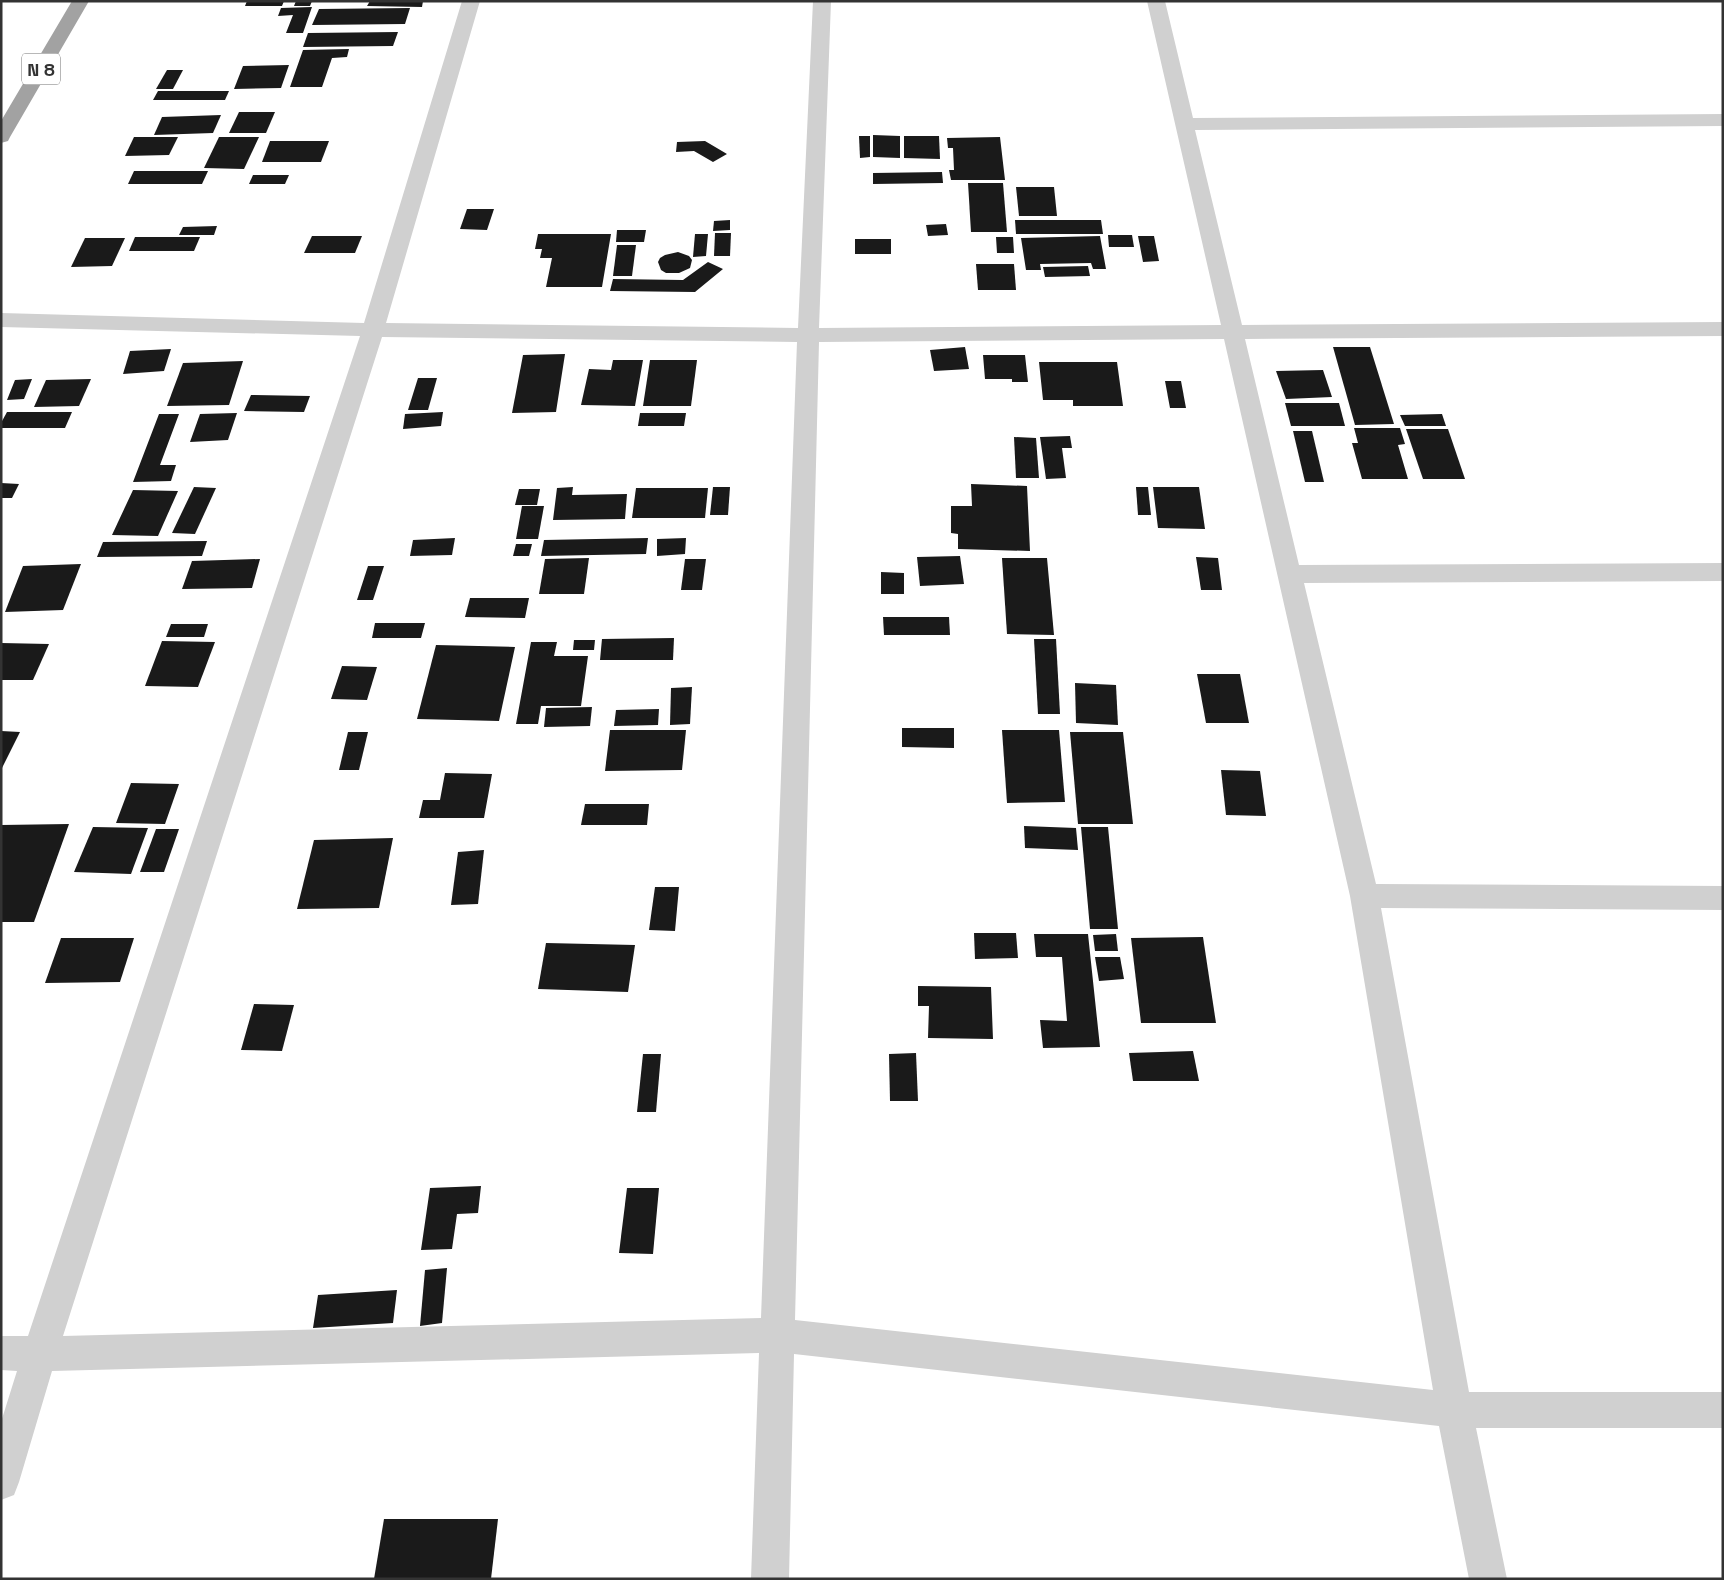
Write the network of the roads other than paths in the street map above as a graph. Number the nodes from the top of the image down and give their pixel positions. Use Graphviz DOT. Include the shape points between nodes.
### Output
graph roads {
  1 [pos="81,1"];
  2 [pos="471,1"];
  3 [pos="822,1"];
  4 [pos="1156,1"];
  5 [pos="1723,120"];
  6 [pos="1186,124"];
  7 [pos="1,137"];
  8 [pos="1,320"];
  9 [pos="1723,329"];
  10 [pos="373,330"];
  11 [pos="1233,332"];
  12 [pos="808,335"];
  13 [pos="1723,572"];
  14 [pos="1290,574"];
  15 [pos="1364,896"];
  16 [pos="1723,898"];
  17 [pos="778,1335"];
  18 [pos="1,1353"];
  19 [pos="40,1354"];
  20 [pos="1454,1410"];
  21 [pos="1723,1410"];
  22 [pos="1,1482"];
  23 [pos="770,1579"];
  24 [pos="1488,1579"];
  1 -- 7 [label="highway, N 8"];
  2 -- 10 [label="street"];
  3 -- 12 [label="street"];
  4 -- 6 [label="street"];
  5 -- 6 [label="street"];
  6 -- 11 [label="street"];
  8 -- 10 [label="street"];
  9 -- 11 [label="street"];
  10 -- 12 [label="street"];
  10 -- 19 [label="street"];
  11 -- 12 [label="street"];
  11 -- 14 [label="street"];
  12 -- 17 [label="street"];
  13 -- 14 [label="street"];
  14 -- 15 [label="street"];
  15 -- 16 [label="street"];
  15 -- 20 [label="street"];
  17 -- 19 [label="street"];
  17 -- 20 [label="street"];
  17 -- 23 [label="street"];
  18 -- 19 [label="street"];
  19 -- 22 [label="street"];
  20 -- 21 [label="street"];
  20 -- 24 [label="street"];
}
